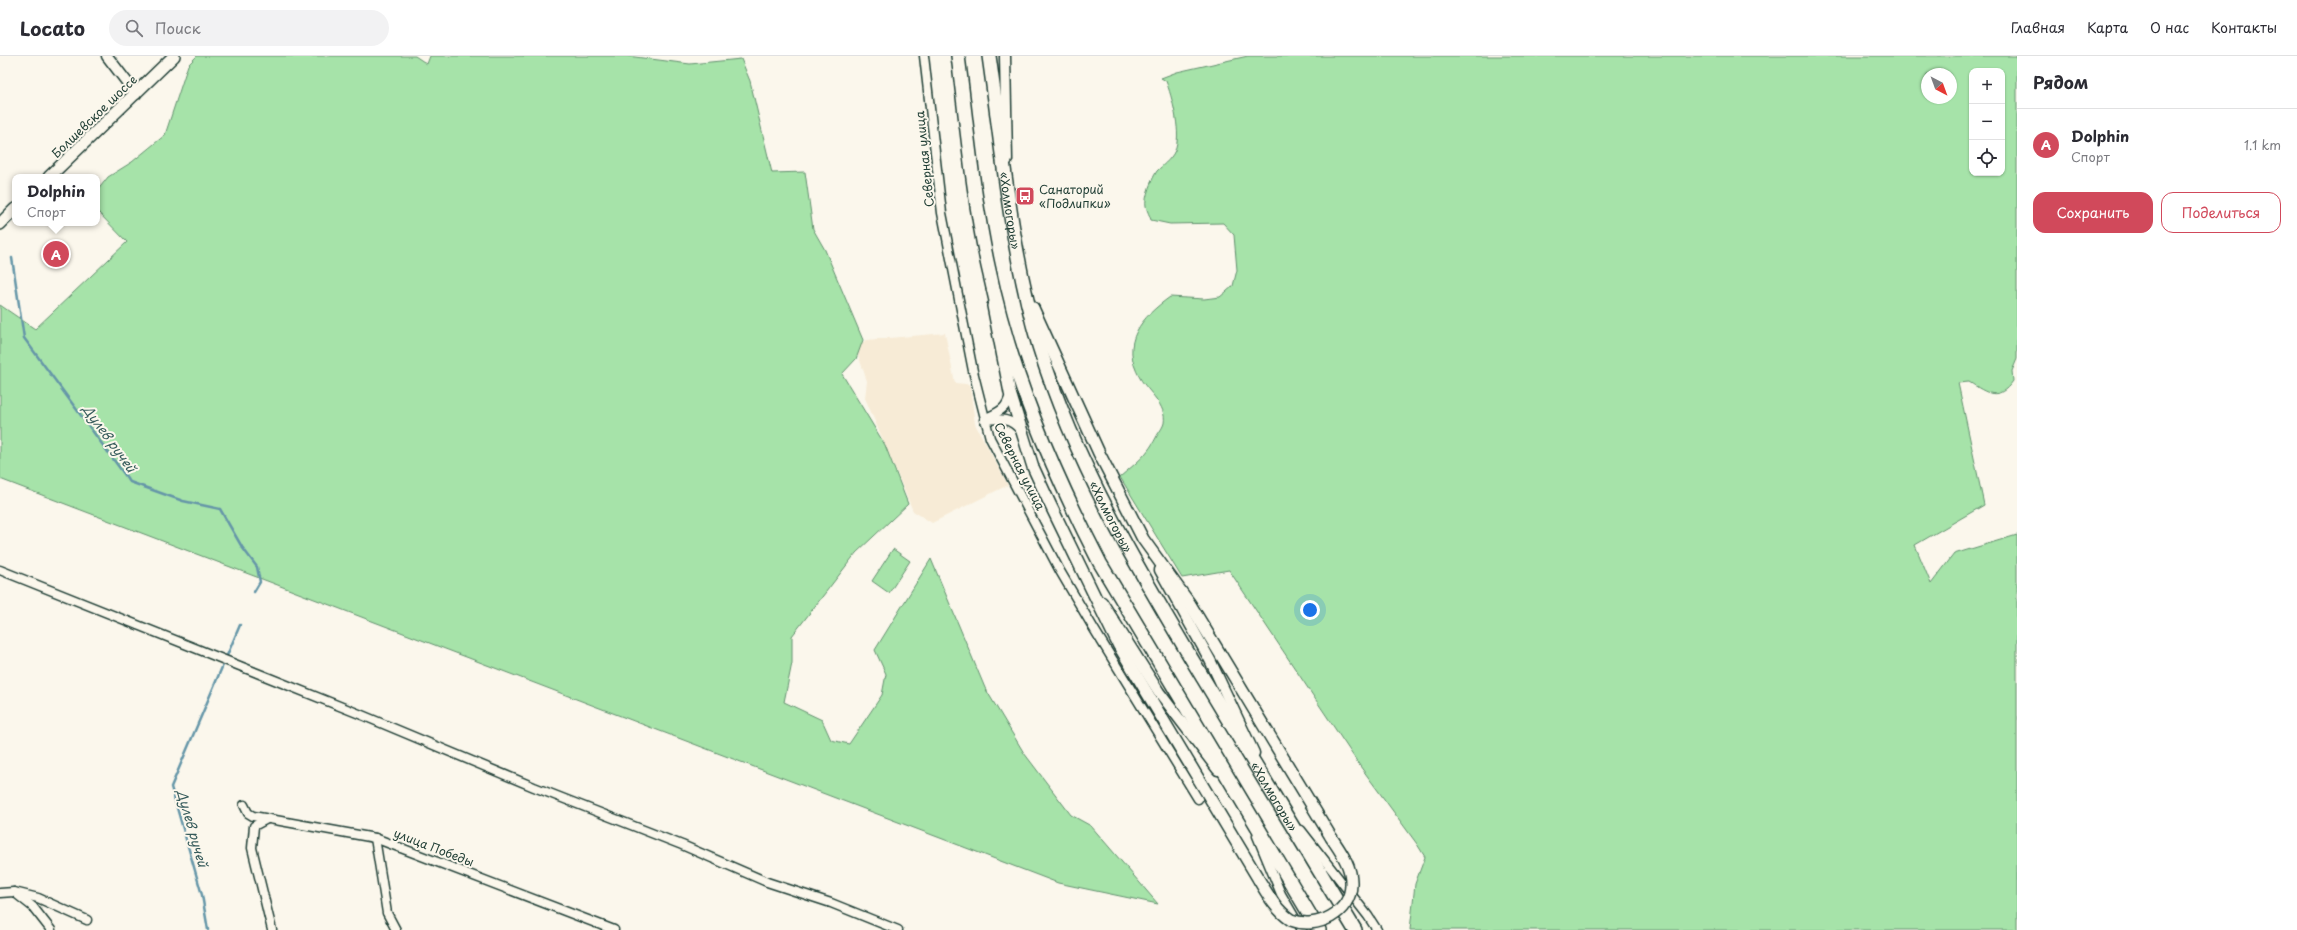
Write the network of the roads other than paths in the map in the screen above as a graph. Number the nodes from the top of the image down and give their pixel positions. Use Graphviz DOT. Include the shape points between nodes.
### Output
graph roads {
  1 [pos="107,56"];
  2 [pos="174,56"];
  3 [pos="924,56"];
  4 [pos="958,56"];
  5 [pos="989,56"];
  6 [pos="1005,56"];
  7 [pos="136,94"];
  8 [pos="52,174"];
  9 [pos="1006,198"];
  10 [pos="12,212"];
  11 [pos="0,224"];
  12 [pos="988,267"];
  13 [pos="1024,289"];
  14 [pos="1010,393"];
  15 [pos="984,420"];
  16 [pos="1022,432"];
  17 [pos="1144,539"];
  18 [pos="0,570"];
  19 [pos="1088,580"];
  20 [pos="1264,779"];
  21 [pos="1237,795"];
  22 [pos="1275,797"];
  23 [pos="1198,799"];
  24 [pos="244,805"];
  25 [pos="1246,809"];
  26 [pos="267,819"];
  27 [pos="375,838"];
  28 [pos="14,892"];
  29 [pos="0,893"];
  30 [pos="87,920"];
  31 [pos="51,930"];
  32 [pos="272,930"];
  33 [pos="396,930"];
  34 [pos="614,930"];
  35 [pos="898,930"];
  36 [pos="1302,930"];
  37 [pos="1320,930"];
  38 [pos="1355,930"];
  39 [pos="1377,930"];
  1 -- 7 [label="street"];
  2 -- 7 [label="main road, Болшевское шоссе"];
  3 -- 15 [label="street, Северная улица" via="942,212"];
  4 -- 12 [label="highway"];
  5 -- 9 [label="highway, «Холмогоры»"];
  6 -- 9 [label="street" via="1008,132"];
  7 -- 8 [label="main road, Болшевское шоссе"];
  9 -- 13 [label="highway, «Холмогоры»"];
  10 -- 11 [label="main road"];
  12 -- 14 [label="main road" via="995,326"];
  12 -- 21 [label="highway" via="1015,370 1036,428 1068,500 1100,563"];
  13 -- 17 [label="main road" via="1099,453"];
  13 -- 20 [label="highway, «Холмогоры»" via="1061,406 1100,499 1155,597"];
  14 -- 15 [label="street" via="1008,403 1003,409"];
  14 -- 16 [label="main road"];
  15 -- 16 [label="street" via="1003,418 1014,423"];
  15 -- 23 [label="street, Северная улица" via="990,438 1060,571"];
  16 -- 19 [label="main road" via="1033,466"];
  17 -- 19 [label="main road, bridge" via="1190,604 1346,862 1352,883 1350,896 1344,908 1334,918 1324,924 1313,926 1292,921 1273,903 1142,686"];
  17 -- 20 [label="street" via="1210,660 1245,731"];
  18 -- 35 [label="street" via="682,845 767,882 831,903"];
  19 -- 21 [label="street" via="1159,692"];
  20 -- 22 [label="highway, «Холмогоры»"];
  21 -- 25 [label="highway"];
  22 -- 38 [label="highway, «Холмогоры»"];
  22 -- 39 [label="street"];
  24 -- 26 [label="street, улица Победы" via="248,813"];
  25 -- 36 [label="street" via="1281,894"];
  25 -- 37 [label="highway"];
  26 -- 27 [label="street, улица Победы"];
  26 -- 32 [label="street" via="254,826 252,848"];
  27 -- 33 [label="street" via="387,913"];
  27 -- 34 [label="street, улица Победы"];
  28 -- 29 [label="street"];
  28 -- 30 [label="street" via="38,898"];
  28 -- 31 [label="street" via="33,907"];
}
